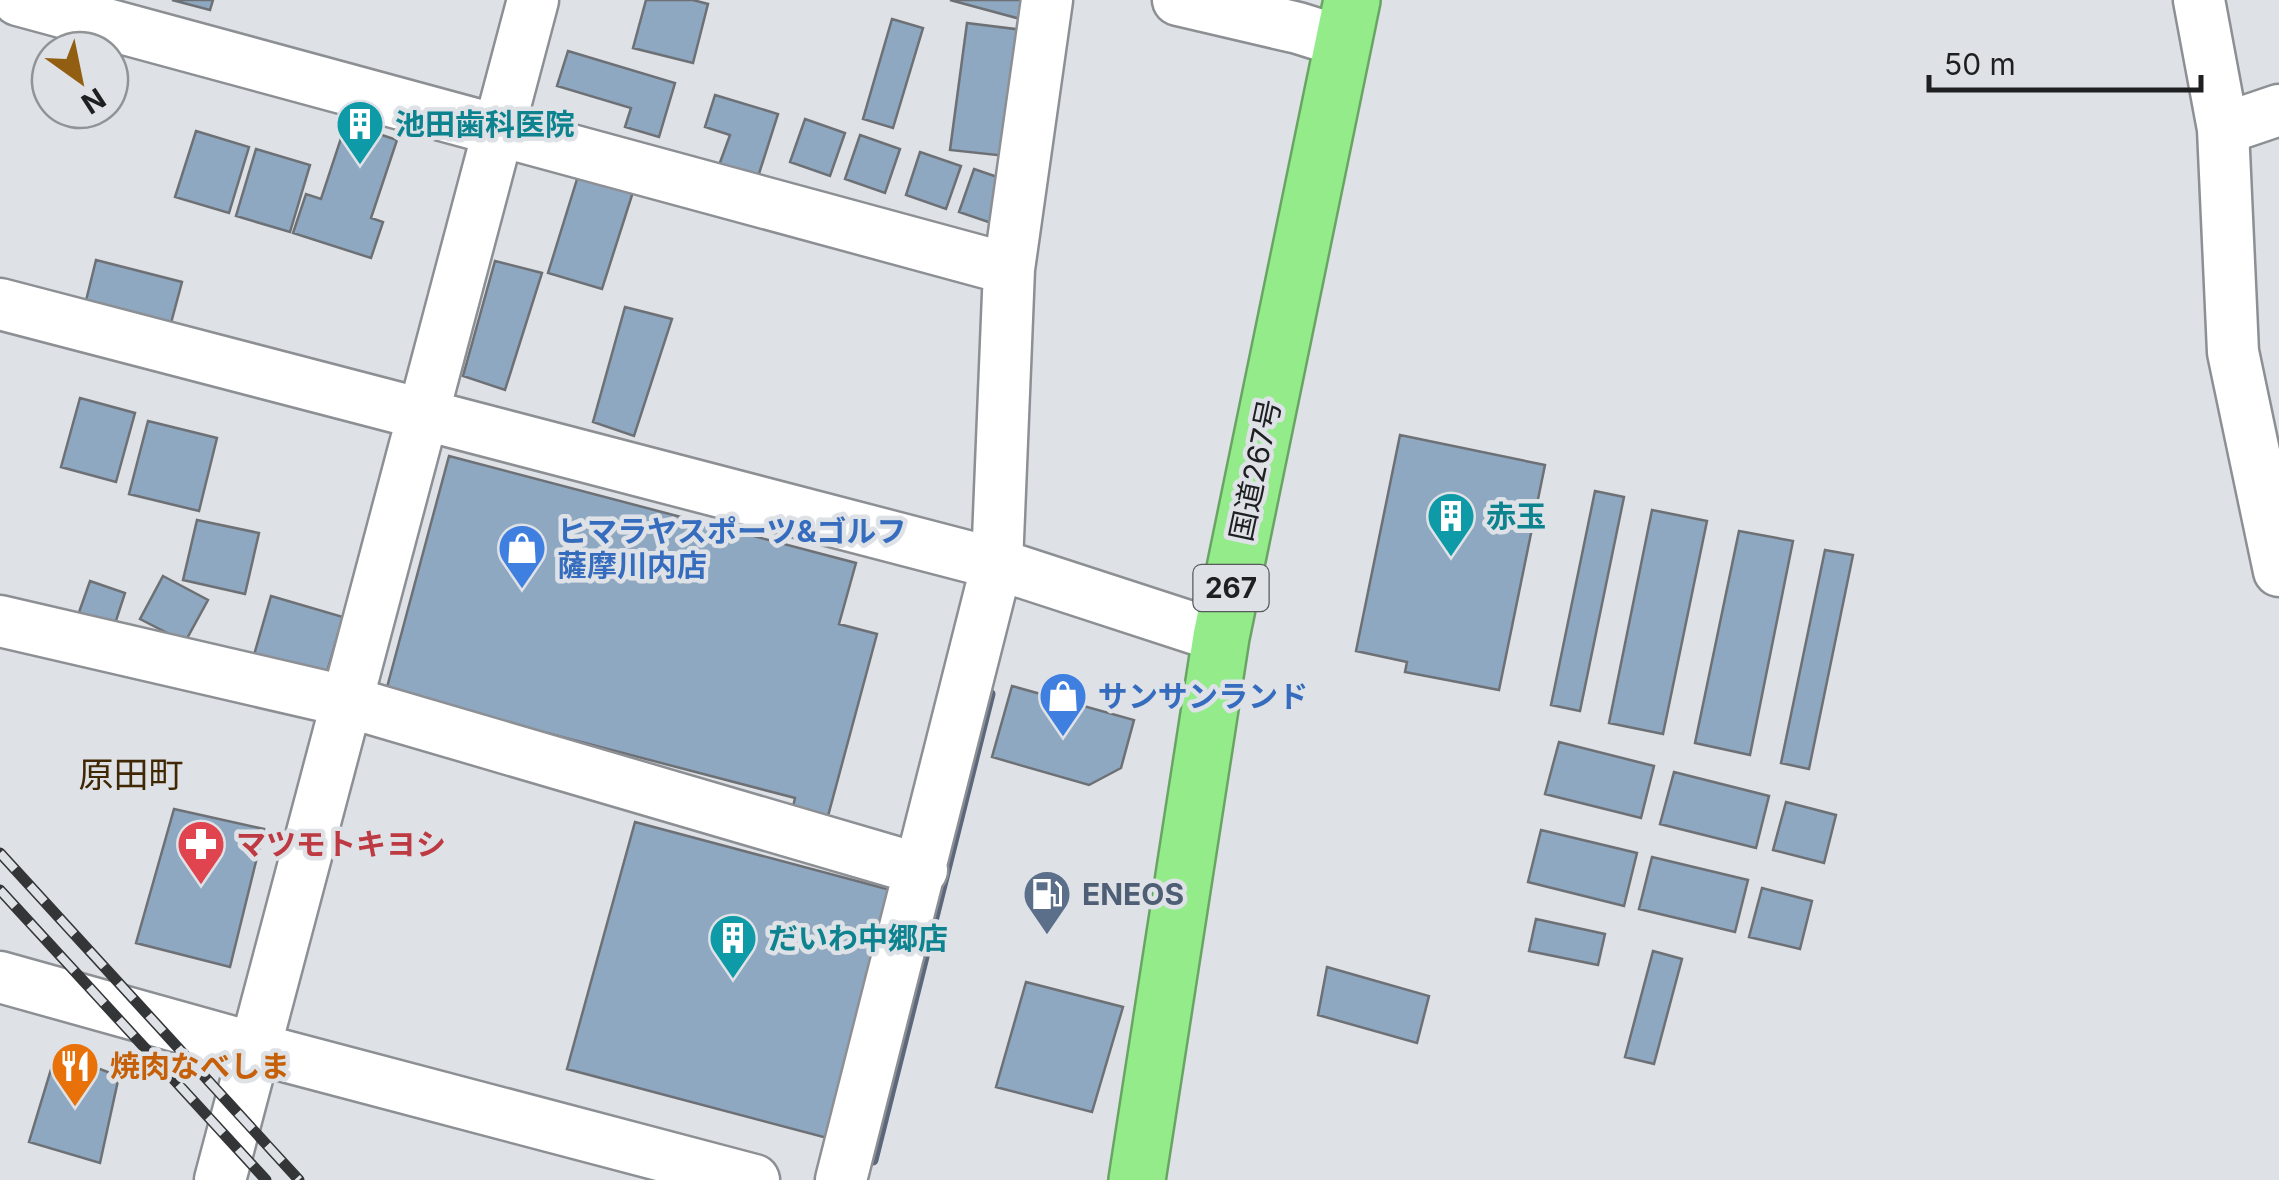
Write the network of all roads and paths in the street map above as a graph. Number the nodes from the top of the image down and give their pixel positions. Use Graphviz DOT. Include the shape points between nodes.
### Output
graph roads {
  1 [pos="18,0"];
  2 [pos="534,0"];
  3 [pos="1047,0"];
  4 [pos="1178,0"];
  5 [pos="2199,0"];
  6 [pos="1324,18"];
  7 [pos="2279,110"];
  8 [pos="499,129"];
  9 [pos="2223,129"];
  10 [pos="1008,270"];
  11 [pos="0,304"];
  12 [pos="421,416"];
  13 [pos="1010,568"];
  14 [pos="2279,571"];
  15 [pos="0,621"];
  16 [pos="1221,637"];
  17 [pos="345,701"];
  18 [pos="922,870"];
  19 [pos="0,976"];
  20 [pos="254,1048"];
  21 [pos="220,1180"];
  22 [pos="754,1180"];
  23 [pos="841,1180"];
  24 [pos="1137,1180"];
  1 -- 8 [label="street"];
  2 -- 8 [label="street"];
  3 -- 10 [label="street"];
  4 -- 6 [label="street"];
  5 -- 9 [label="street"];
  6 -- 16 [label="highway, 国道267号 / 267"];
  7 -- 9 [label="street"];
  8 -- 10 [label="street"];
  8 -- 12 [label="street"];
  9 -- 14 [label="street" via="2233,352"];
  10 -- 13 [label="street"];
  11 -- 12 [label="street"];
  12 -- 13 [label="street"];
  12 -- 17 [label="street"];
  13 -- 16 [label="street"];
  13 -- 18 [label="street"];
  15 -- 17 [label="street"];
  16 -- 24 [label="highway, 国道267号 / 267"];
  17 -- 18 [label="street"];
  17 -- 20 [label="street"];
  18 -- 23 [label="street"];
  19 -- 20 [label="street"];
  20 -- 21 [label="street"];
  20 -- 22 [label="street"];
}
